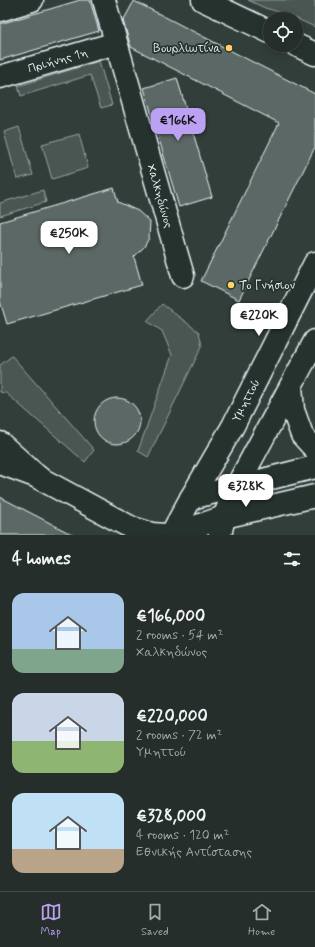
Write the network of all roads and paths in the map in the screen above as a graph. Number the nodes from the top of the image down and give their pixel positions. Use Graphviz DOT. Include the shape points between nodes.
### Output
graph roads {
  1 [pos="32,0"];
  2 [pos="104,0"];
  3 [pos="203,0"];
  4 [pos="0,10"];
  5 [pos="263,29"];
  6 [pos="116,43"];
  7 [pos="303,48"];
  8 [pos="315,54"];
  9 [pos="0,77"];
  10 [pos="315,263"];
  11 [pos="183,276"];
  12 [pos="315,341"];
  13 [pos="291,386"];
  14 [pos="0,443"];
  15 [pos="315,449"];
  16 [pos="0,463"];
  17 [pos="315,467"];
  18 [pos="39,478"];
  19 [pos="238,486"];
  20 [pos="315,496"];
  21 [pos="191,498"];
  22 [pos="222,526"];
  23 [pos="165,535"];
  24 [pos="172,535"];
  1 -- 4 [label="main road"];
  2 -- 6 [label="main road, Χαλκηδώνος"];
  3 -- 5 [label="main road"];
  6 -- 9 [label="main road, Πριήνης 1η"];
  6 -- 11 [label="main road, Χαλκηδώνος"];
  7 -- 8 [label="main road"];
  10 -- 21 [label="main road, Υμηττού" via="233,426"];
  12 -- 13 [label="main road"];
  13 -- 15 [label="main road" via="293,410 302,435"];
  13 -- 19 [label="main road"];
  14 -- 18 [label="main road"];
  16 -- 18 [label="main road"];
  17 -- 19 [label="main road"];
  18 -- 23 [label="main road" via="132,528"];
  19 -- 21 [label="main road"];
  19 -- 22 [label="main road"];
  20 -- 22 [label="main road"];
  21 -- 24 [label="main road, Υμηττού"];
  22 -- 24 [label="main road"];
}
